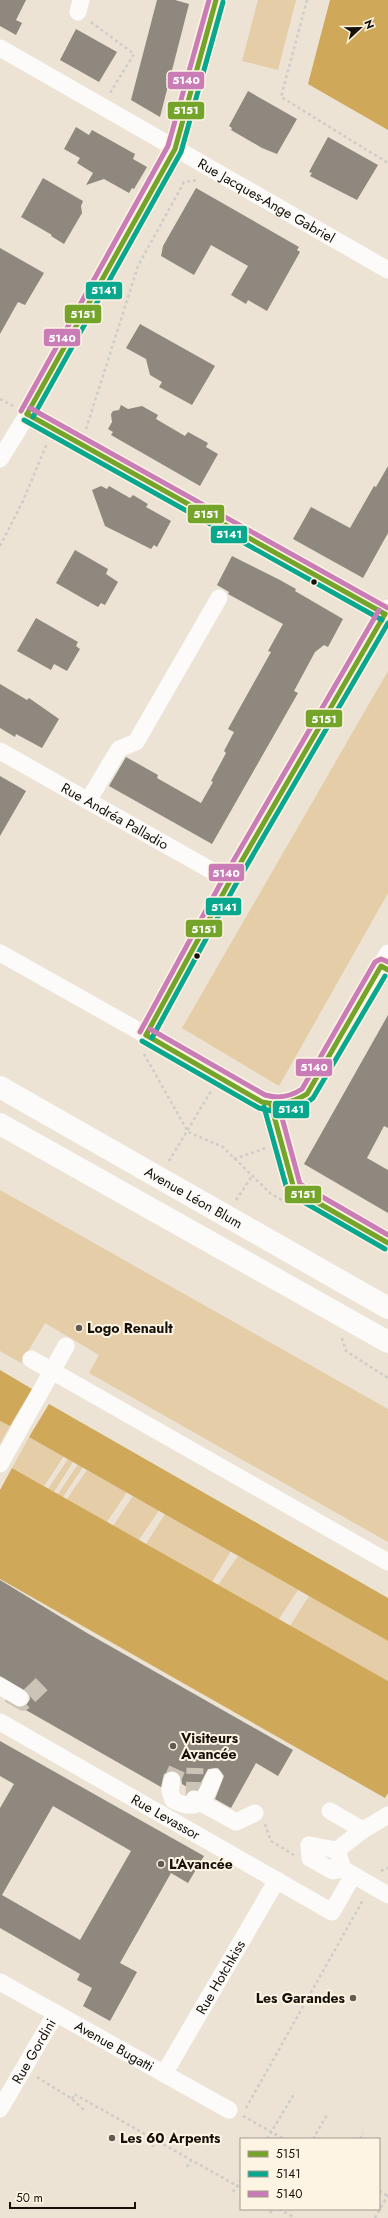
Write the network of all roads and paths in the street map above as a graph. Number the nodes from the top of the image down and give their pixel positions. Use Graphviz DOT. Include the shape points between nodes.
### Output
graph roads {
  1 [pos="216,0"];
  2 [pos="307,0"];
  3 [pos="80,6"];
  4 [pos="0,48"];
  5 [pos="102,105"];
  6 [pos="174,149"];
  7 [pos="388,163"];
  8 [pos="208,166"];
  9 [pos="388,270"];
  10 [pos="28,414"];
  11 [pos="56,429"];
  12 [pos="82,443"];
  13 [pos="0,460"];
  14 [pos="0,546"];
  15 [pos="219,598"];
  16 [pos="387,611"];
  17 [pos="0,751"];
  18 [pos="88,801"];
  19 [pos="230,881"];
  20 [pos="0,953"];
  21 [pos="386,963"];
  22 [pos="146,1035"];
  23 [pos="144,1054"];
  24 [pos="216,1085"];
  25 [pos="0,1088"];
  26 [pos="271,1105"];
  27 [pos="0,1124"];
  28 [pos="188,1132"];
  29 [pos="269,1147"];
  30 [pos="234,1159"];
  31 [pos="170,1161"];
  32 [pos="252,1176"];
  33 [pos="272,1194"];
  34 [pos="236,1200"];
  35 [pos="388,1243"];
  36 [pos="388,1308"];
  37 [pos="341,1332"];
  38 [pos="388,1342"];
  39 [pos="66,1346"];
  40 [pos="31,1359"];
  41 [pos="52,1371"];
  42 [pos="388,1378"];
  43 [pos="0,1464"];
  44 [pos="388,1562"];
  45 [pos="0,1686"];
  46 [pos="20,1698"];
  47 [pos="0,1722"];
  48 [pos="214,1777"];
  49 [pos="172,1780"];
  50 [pos="194,1799"];
  51 [pos="330,1812"];
  52 [pos="255,1813"];
  53 [pos="388,1815"];
  54 [pos="363,1830"];
  55 [pos="388,1832"];
  56 [pos="337,1850"];
  57 [pos="348,1872"];
  58 [pos="277,1880"];
  59 [pos="366,1895"];
  60 [pos="388,1895"];
  61 [pos="0,1982"];
  62 [pos="56,2013"];
  63 [pos="24,2067"];
  64 [pos="164,2074"];
  65 [pos="294,2094"];
  66 [pos="72,2099"];
  67 [pos="0,2109"];
  68 [pos="84,2110"];
  69 [pos="229,2110"];
  70 [pos="328,2113"];
  71 [pos="271,2132"];
  72 [pos="364,2133"];
  73 [pos="268,2138"];
  74 [pos="282,2138"];
  75 [pos="314,2138"];
  76 [pos="361,2138"];
  77 [pos="156,2140"];
  78 [pos="152,2147"];
  79 [pos="191,2160"];
  80 [pos="187,2167"];
  81 [pos="240,2182"];
  82 [pos="237,2186"];
  83 [pos="240,2188"];
  84 [pos="233,2192"];
  85 [pos="388,2195"];
  86 [pos="380,2209"];
  87 [pos="272,2210"];
  88 [pos="281,2210"];
  89 [pos="270,2213"];
  90 [pos="294,2218"];
  1 -- 6 [label="street"];
  2 -- 7 [label="path" via="281,97"];
  3 -- 5 [label="path" via="134,54"];
  4 -- 5 [label="street, Rue Jacques-Ange Gabriel"];
  5 -- 6 [label="street, Rue Jacques-Ange Gabriel"];
  6 -- 8 [label="street, Rue Jacques-Ange Gabriel"];
  6 -- 10 [label="street"];
  8 -- 9 [label="street, Rue Jacques-Ange Gabriel"];
  8 -- 12 [label="path" via="204,179 184,182 138,266"];
  10 -- 11 [label="street"];
  10 -- 13 [label="street"];
  11 -- 12 [label="street"];
  11 -- 14 [label="path" via="43,448 23,501"];
  12 -- 16 [label="street"];
  15 -- 18 [label="street" via="136,742 119,749"];
  16 -- 19 [label="street"];
  17 -- 18 [label="street, Rue Andréa Palladio"];
  18 -- 19 [label="street, Rue Andréa Palladio"];
  19 -- 22 [label="street"];
  20 -- 22 [label="street"];
  21 -- 26 [label="street" via="307,1094 291,1103"];
  22 -- 24 [label="street"];
  23 -- 28 [label="path"];
  24 -- 26 [label="street"];
  24 -- 28 [label="path"];
  25 -- 36 [label="main road, Avenue Léon Blum"];
  26 -- 35 [label="street" via="294,1189"];
  27 -- 38 [label="main road"];
  28 -- 30 [label="path" via="223,1147"];
  28 -- 31 [label="path"];
  29 -- 30 [label="path"];
  30 -- 32 [label="path"];
  32 -- 33 [label="path"];
  32 -- 34 [label="path"];
  37 -- 42 [label="path" via="346,1351"];
  39 -- 41 [label="street"];
  40 -- 41 [label="street"];
  41 -- 43 [label="street"];
  41 -- 44 [label="street"];
  45 -- 46 [label="street"];
  47 -- 58 [label="street, Rue Levassor"];
  48 -- 49 [label="street" via="202,1801 184,1806 173,1800 170,1790"];
  50 -- 52 [label="street" via="236,1822"];
  51 -- 54 [label="street"];
  53 -- 54 [label="street"];
  53 -- 55 [label="street"];
  54 -- 56 [label="street"];
  56 -- 57 [label="street"];
  56 -- 57 [label="street" via="309,1845 317,1856"];
  57 -- 58 [label="street, Rue Levassor" via="332,1912"];
  57 -- 60 [label="street"];
  58 -- 64 [label="street, Rue Hotchkiss"];
  59 -- 71 [label="path" via="242,2116"];
  61 -- 62 [label="street, Avenue Bugatti"];
  62 -- 63 [label="street, Rue Gordini"];
  62 -- 64 [label="street, Avenue Bugatti"];
  63 -- 66 [label="path"];
  63 -- 67 [label="street, Rue Gordini"];
  64 -- 69 [label="street, Avenue Bugatti"];
  65 -- 71 [label="path"];
  66 -- 68 [label="path"];
  66 -- 77 [label="path" via="74,2094"];
  70 -- 75 [label="path"];
  71 -- 73 [label="path"];
  71 -- 74 [label="path"];
  72 -- 76 [label="path"];
  77 -- 78 [label="path"];
  77 -- 79 [label="path"];
  79 -- 80 [label="path"];
  79 -- 82 [label="path"];
  81 -- 82 [label="path"];
  82 -- 83 [label="path"];
  82 -- 84 [label="path"];
  85 -- 86 [label="path"];
  87 -- 89 [label="path"];
  88 -- 90 [label="path"];
}
